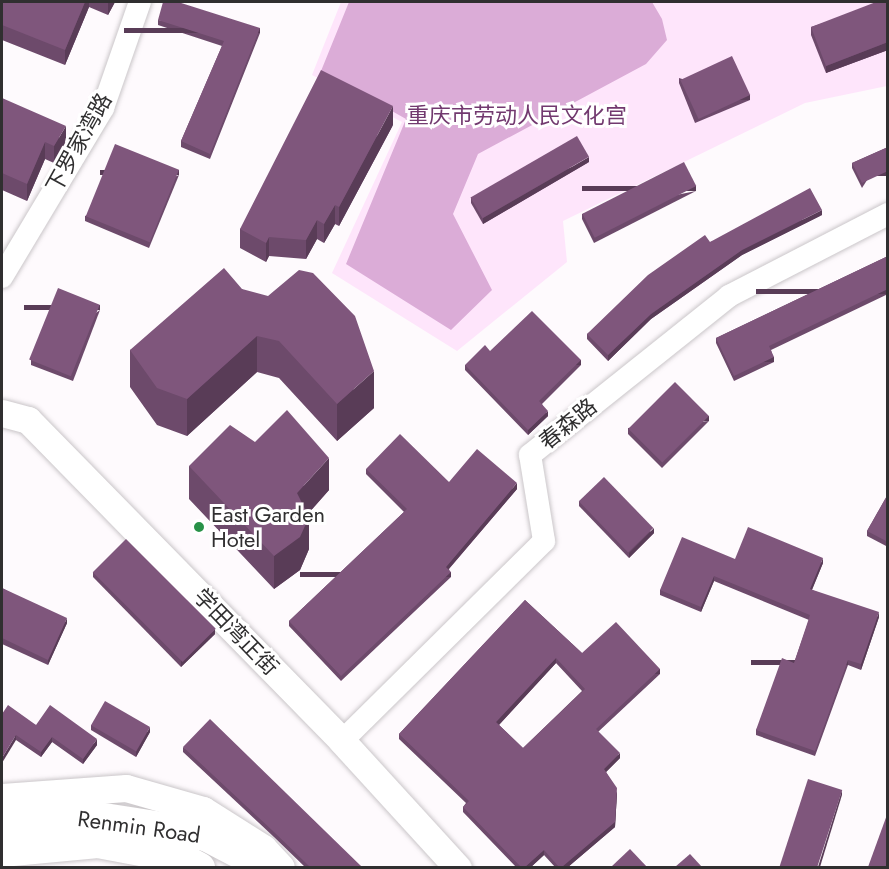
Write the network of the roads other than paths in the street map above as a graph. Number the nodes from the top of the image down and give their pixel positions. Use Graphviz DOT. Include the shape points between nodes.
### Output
graph roads {
  1 [pos="140,2"];
  2 [pos="888,214"];
  3 [pos="2,277"];
  4 [pos="2,413"];
  5 [pos="342,741"];
  6 [pos="2,797"];
  7 [pos="2,823"];
  8 [pos="2,851"];
  9 [pos="199,867"];
  10 [pos="269,867"];
  11 [pos="282,867"];
  12 [pos="458,867"];
  1 -- 3 [label="street, 下罗家湾路" via="103,108"];
  2 -- 5 [label="street, 春森路" via="729,296 530,455 544,542"];
  4 -- 5 [label="street, 学田湾正街" via="28,420"];
  5 -- 12 [label="street, 学田湾正街"];
  6 -- 11 [label="street" via="126,788 203,810 263,848"];
  7 -- 10 [label="main road, Renmin Road" via="85,816 206,835"];
  8 -- 9 [label="main road, Renmin Road" via="98,842 178,857"];
}
